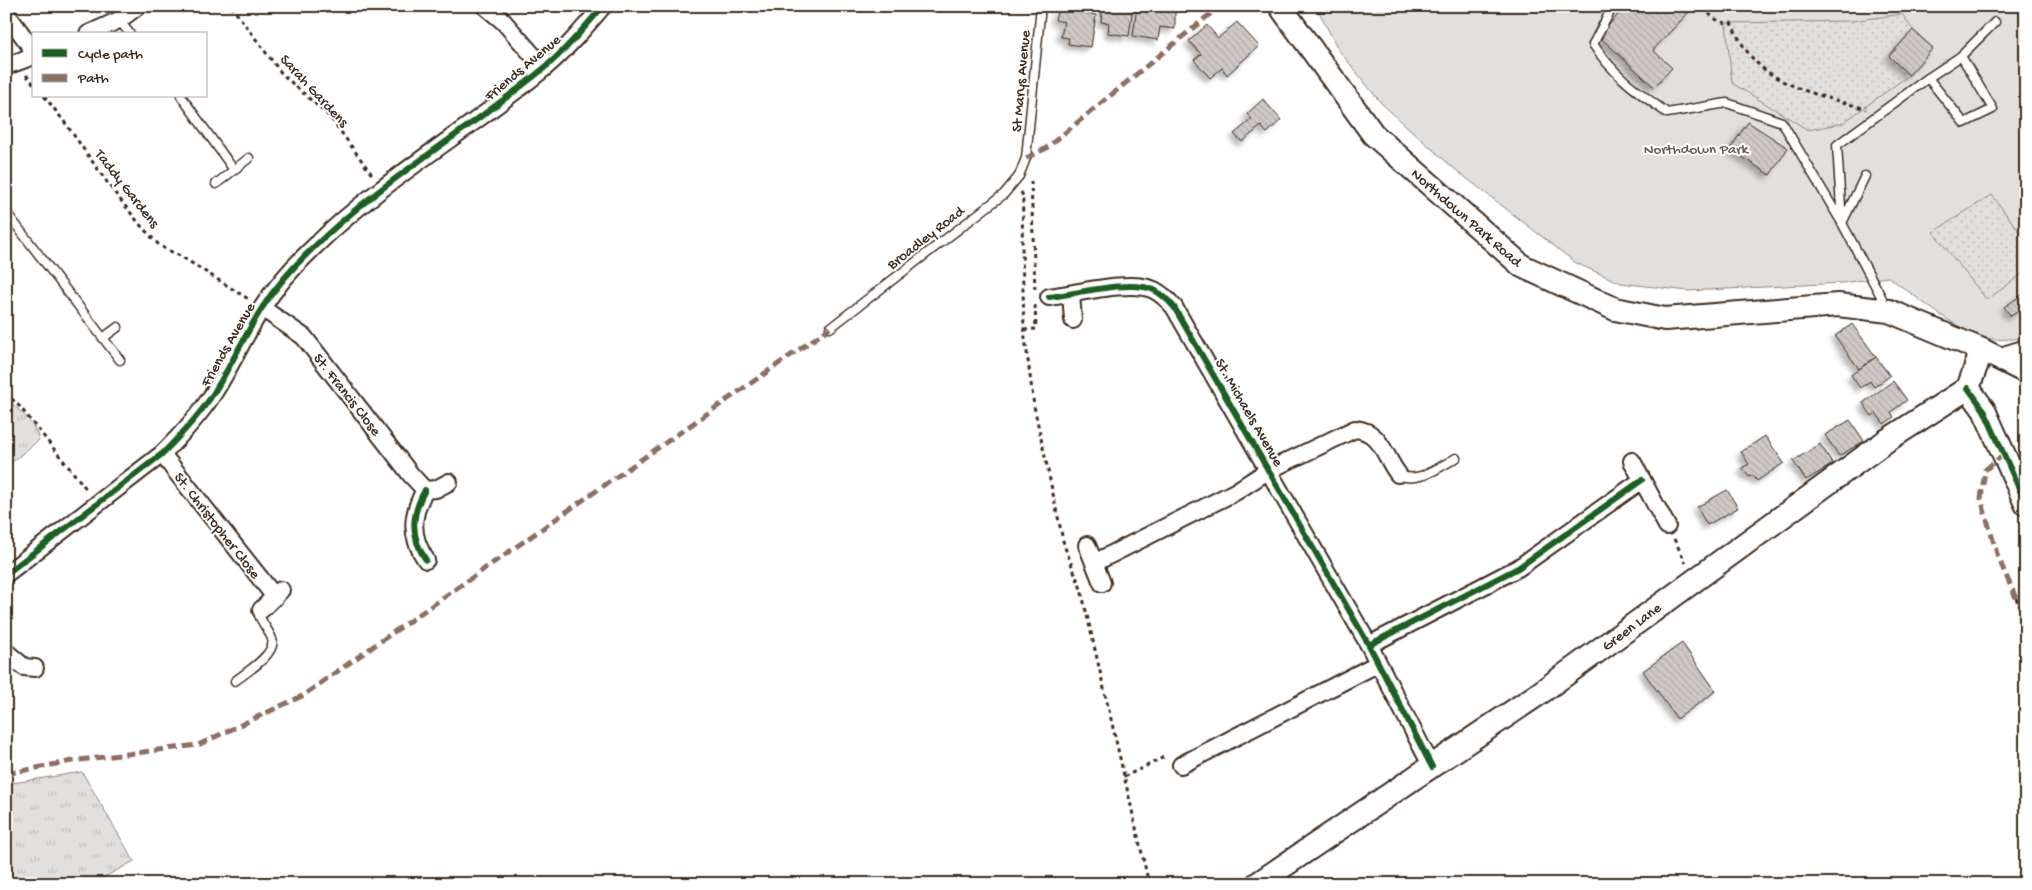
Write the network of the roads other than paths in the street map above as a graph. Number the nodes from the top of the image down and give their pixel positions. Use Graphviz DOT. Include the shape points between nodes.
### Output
graph roads {
  1 [pos="138,6"];
  2 [pos="485,6"];
  3 [pos="603,6"];
  4 [pos="1041,6"];
  5 [pos="1280,6"];
  6 [pos="1613,6"];
  7 [pos="6,13"];
  8 [pos="119,20"];
  9 [pos="1995,22"];
  10 [pos="92,32"];
  11 [pos="128,32"];
  12 [pos="32,48"];
  13 [pos="1961,56"];
  14 [pos="32,57"];
  15 [pos="6,66"];
  16 [pos="544,68"];
  17 [pos="1928,78"];
  18 [pos="182,98"];
  19 [pos="249,158"];
  20 [pos="1026,158"];
  21 [pos="234,170"];
  22 [pos="1865,176"];
  23 [pos="216,184"];
  24 [pos="6,212"];
  25 [pos="1842,223"];
  26 [pos="1071,294"];
  27 [pos="1049,297"];
  28 [pos="262,308"];
  29 [pos="1889,311"];
  30 [pos="1073,320"];
  31 [pos="118,327"];
  32 [pos="830,328"];
  33 [pos="103,338"];
  34 [pos="2026,348"];
  35 [pos="1989,353"];
  36 [pos="120,360"];
  37 [pos="2026,372"];
  38 [pos="1968,388"];
  39 [pos="162,454"];
  40 [pos="1456,458"];
  41 [pos="1632,461"];
  42 [pos="1269,470"];
  43 [pos="1398,474"];
  44 [pos="1642,480"];
  45 [pos="450,482"];
  46 [pos="425,490"];
  47 [pos="2026,504"];
  48 [pos="1667,526"];
  49 [pos="1087,545"];
  50 [pos="426,560"];
  51 [pos="1094,563"];
  52 [pos="6,574"];
  53 [pos="1102,582"];
  54 [pos="261,610"];
  55 [pos="1369,646"];
  56 [pos="6,652"];
  57 [pos="1377,664"];
  58 [pos="35,668"];
  59 [pos="235,681"];
  60 [pos="1181,765"];
  61 [pos="1432,767"];
  62 [pos="1258,884"];
  1 -- 8 [label="street"];
  2 -- 16 [label="street"];
  3 -- 16 [label="street, Friends Avenue" via="582,32"];
  4 -- 20 [label="lane, St Marys Avenue"];
  5 -- 29 [label="main road, Northdown Park Road" via="1373,134 1522,266 1615,309 1665,319 1838,305"];
  6 -- 25 [label="lane" via="1594,44 1602,58 1627,85 1667,112 1727,104 1782,122"];
  7 -- 12 [label="street"];
  8 -- 10 [label="street"];
  8 -- 11 [label="lane"];
  9 -- 13 [label="lane"];
  13 -- 17 [label="lane"];
  13 -- 17 [label="lane" via="1994,109 1964,123"];
  14 -- 15 [label="street"];
  16 -- 28 [label="street, Friends Avenue" via="345,218 284,278"];
  17 -- 25 [label="lane" via="1837,145"];
  18 -- 21 [label="lane"];
  19 -- 21 [label="lane"];
  20 -- 32 [label="lane, Broadley Road" via="1017,179 1004,194"];
  21 -- 23 [label="lane"];
  22 -- 25 [label="lane"];
  24 -- 33 [label="lane"];
  25 -- 29 [label="lane"];
  26 -- 27 [label="street, St. Michaels Avenue"];
  26 -- 30 [label="street"];
  26 -- 42 [label="street, St. Michaels Avenue" via="1138,286 1153,289 1166,297"];
  28 -- 39 [label="street, Friends Avenue" via="212,395 179,438"];
  28 -- 46 [label="street, St. Francis Close" via="304,337"];
  29 -- 35 [label="main road, Northdown Park Road"];
  31 -- 33 [label="lane"];
  33 -- 36 [label="lane"];
  34 -- 35 [label="street"];
  35 -- 37 [label="main road, Northdown Park Road"];
  35 -- 38 [label="main road"];
  38 -- 47 [label="main road" via="1984,410"];
  38 -- 61 [label="main road, Green Lane" via="1886,440 1540,693"];
  39 -- 52 [label="street, Friends Avenue"];
  39 -- 54 [label="street, St. Christopher Close" via="278,593"];
  40 -- 43 [label="lane" via="1411,479"];
  41 -- 44 [label="street"];
  42 -- 43 [label="street, St. Michaels Avenue" via="1355,429 1366,430 1375,437"];
  42 -- 51 [label="street, St. Michaels Avenue" via="1235,492"];
  42 -- 55 [label="street, St. Michaels Avenue"];
  44 -- 48 [label="street"];
  44 -- 55 [label="street" via="1518,568"];
  45 -- 46 [label="street"];
  46 -- 50 [label="street" via="416,506 414,522 416,540"];
  49 -- 51 [label="street"];
  51 -- 53 [label="street"];
  54 -- 59 [label="lane" via="259,615 273,640 272,648"];
  55 -- 57 [label="street, St. Michaels Avenue"];
  56 -- 58 [label="street" via="24,667"];
  57 -- 60 [label="street"];
  57 -- 61 [label="street, St. Michaels Avenue"];
  61 -- 62 [label="main road, Green Lane"];
}
